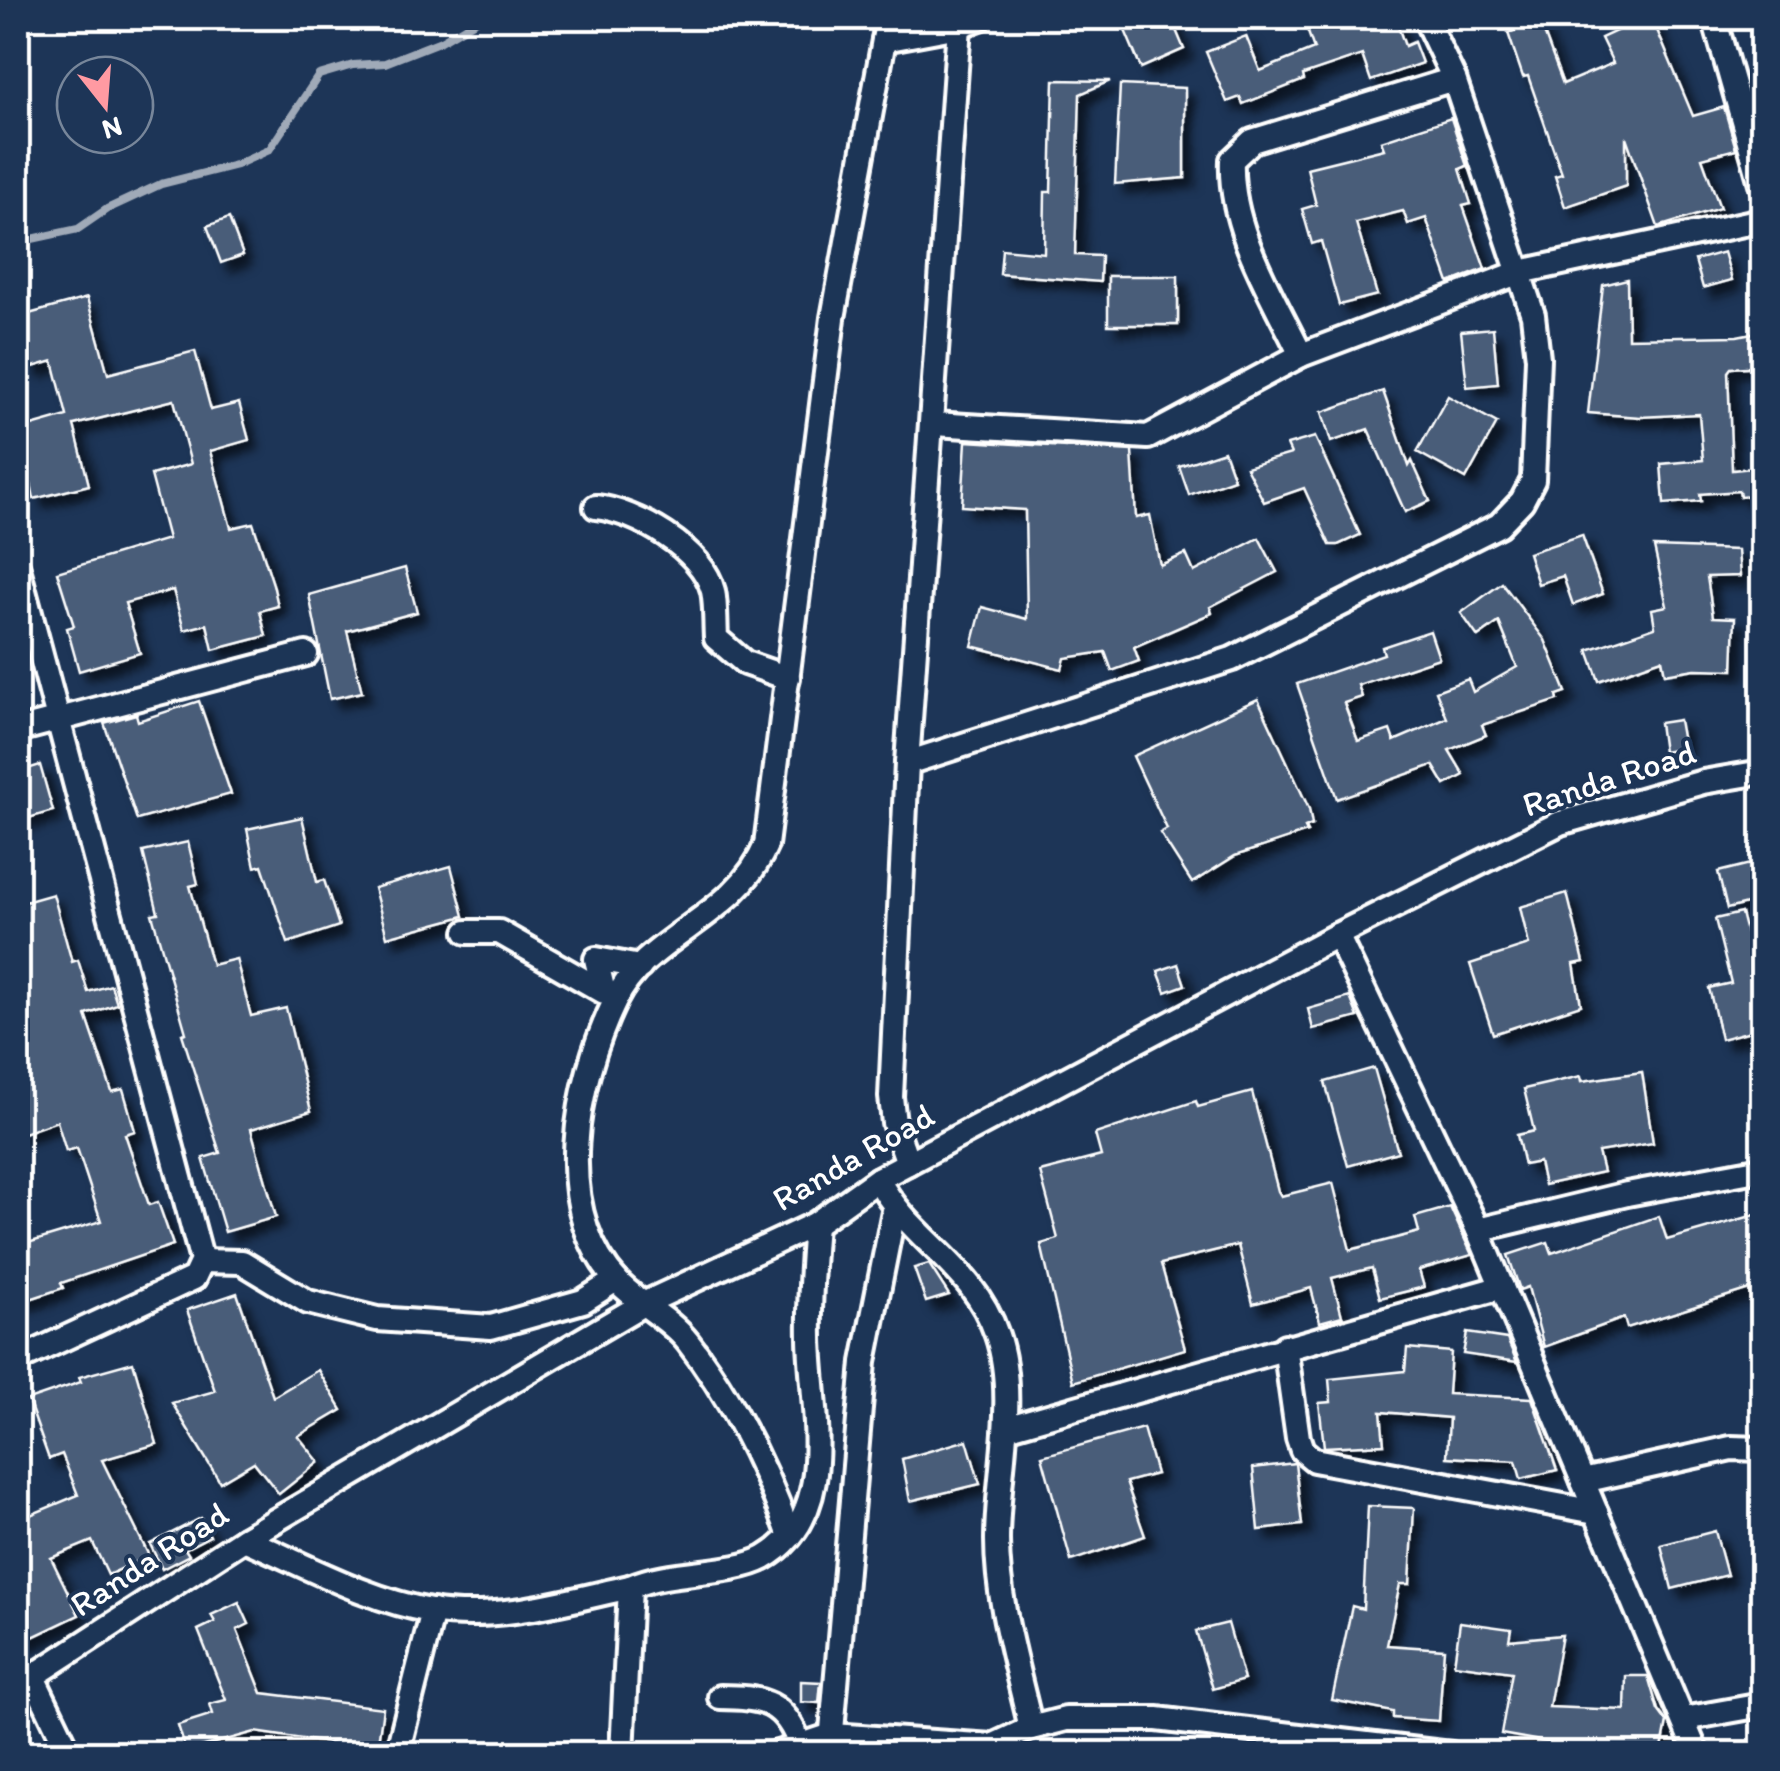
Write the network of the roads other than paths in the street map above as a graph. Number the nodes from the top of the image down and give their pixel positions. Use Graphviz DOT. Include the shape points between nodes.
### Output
graph roads {
  1 [pos="1425,18"];
  2 [pos="1714,18"];
  3 [pos="970,22"];
  4 [pos="886,29"];
  5 [pos="1454,80"];
  6 [pos="1762,187"];
  7 [pos="1762,220"];
  8 [pos="1520,272"];
  9 [pos="1301,355"];
  10 [pos="934,424"];
  11 [pos="596,507"];
  12 [pos="18,568"];
  13 [pos="306,654"];
  14 [pos="788,678"];
  15 [pos="57,717"];
  16 [pos="18,730"];
  17 [pos="906,763"];
  18 [pos="1762,772"];
  19 [pos="467,932"];
  20 [pos="1337,936"];
  21 [pos="640,968"];
  22 [pos="908,1163"];
  23 [pos="1762,1169"];
  24 [pos="878,1179"];
  25 [pos="894,1211"];
  26 [pos="814,1224"];
  27 [pos="1478,1230"];
  28 [pos="202,1262"];
  29 [pos="616,1280"];
  30 [pos="1502,1286"];
  31 [pos="643,1304"];
  32 [pos="1284,1346"];
  33 [pos="18,1360"];
  34 [pos="1006,1428"];
  35 [pos="1762,1449"];
  36 [pos="1583,1482"];
  37 [pos="1596,1512"];
  38 [pos="790,1536"];
  39 [pos="244,1538"];
  40 [pos="630,1587"];
  41 [pos="433,1612"];
  42 [pos="25,1681"];
  43 [pos="720,1697"];
  44 [pos="1762,1705"];
  45 [pos="1684,1718"];
  46 [pos="1030,1728"];
  47 [pos="831,1744"];
  48 [pos="800,1745"];
  49 [pos="1360,1748"];
  50 [pos="70,1754"];
  51 [pos="396,1754"];
  52 [pos="622,1754"];
  53 [pos="774,1754"];
  54 [pos="1452,1754"];
  55 [pos="1698,1754"];
  1 -- 5 [label="street"];
  2 -- 6 [label="street"];
  3 -- 4 [label="street"];
  3 -- 10 [label="street"];
  4 -- 14 [label="street" via="833,318"];
  5 -- 8 [label="street"];
  5 -- 9 [label="street" via="1252,141 1232,160 1243,232"];
  7 -- 8 [label="street"];
  8 -- 9 [label="street"];
  8 -- 17 [label="street" via="1538,358 1532,480 1499,524 1232,659"];
  9 -- 10 [label="street" via="1148,437"];
  10 -- 17 [label="street"];
  11 -- 14 [label="street" via="623,510 655,527 701,566 712,590 716,638 744,662"];
  12 -- 15 [label="street"];
  13 -- 15 [label="street"];
  14 -- 21 [label="street" via="766,844 757,866 743,887"];
  15 -- 16 [label="street"];
  15 -- 28 [label="street"];
  17 -- 22 [label="street" via="891,1097"];
  18 -- 20 [label="street, Randa Road" via="1560,823"];
  19 -- 21 [label="street" via="499,932 604,992 596,959"];
  20 -- 22 [label="street, Randa Road"];
  20 -- 27 [label="street"];
  21 -- 29 [label="street" via="617,995 594,1048 576,1152 580,1201 593,1243"];
  22 -- 24 [label="street, Randa Road"];
  23 -- 27 [label="street"];
  24 -- 25 [label="street"];
  24 -- 26 [label="street, Randa Road"];
  25 -- 34 [label="street" via="965,1275 987,1311 1006,1374"];
  25 -- 47 [label="street" via="864,1362"];
  26 -- 31 [label="street, Randa Road"];
  26 -- 38 [label="street" via="810,1340 819,1445 803,1512"];
  27 -- 30 [label="street"];
  28 -- 29 [label="street" via="242,1262 308,1302 377,1319 492,1328 583,1301"];
  28 -- 33 [label="street" via="194,1278"];
  29 -- 31 [label="street"];
  30 -- 32 [label="street"];
  30 -- 36 [label="street"];
  31 -- 38 [label="street" via="686,1339 730,1404 771,1482"];
  31 -- 39 [label="street, Randa Road"];
  32 -- 34 [label="street"];
  32 -- 37 [label="street" via="1298,1438 1314,1460"];
  34 -- 46 [label="street" via="999,1460 1000,1587"];
  35 -- 36 [label="street" via="1730,1448"];
  36 -- 37 [label="street"];
  37 -- 45 [label="street"];
  38 -- 40 [label="street" via="759,1560"];
  39 -- 41 [label="street" via="363,1590"];
  39 -- 42 [label="street, Randa Road"];
  40 -- 41 [label="street" via="494,1613"];
  40 -- 52 [label="street"];
  41 -- 51 [label="street"];
  42 -- 50 [label="street"];
  43 -- 48 [label="street" via="772,1704 792,1721"];
  44 -- 45 [label="street"];
  45 -- 55 [label="street"];
  46 -- 47 [label="street" via="992,1746"];
  46 -- 49 [label="street" via="1066,1719 1157,1719"];
  47 -- 48 [label="street"];
  48 -- 53 [label="street"];
  49 -- 54 [label="street"];
}
